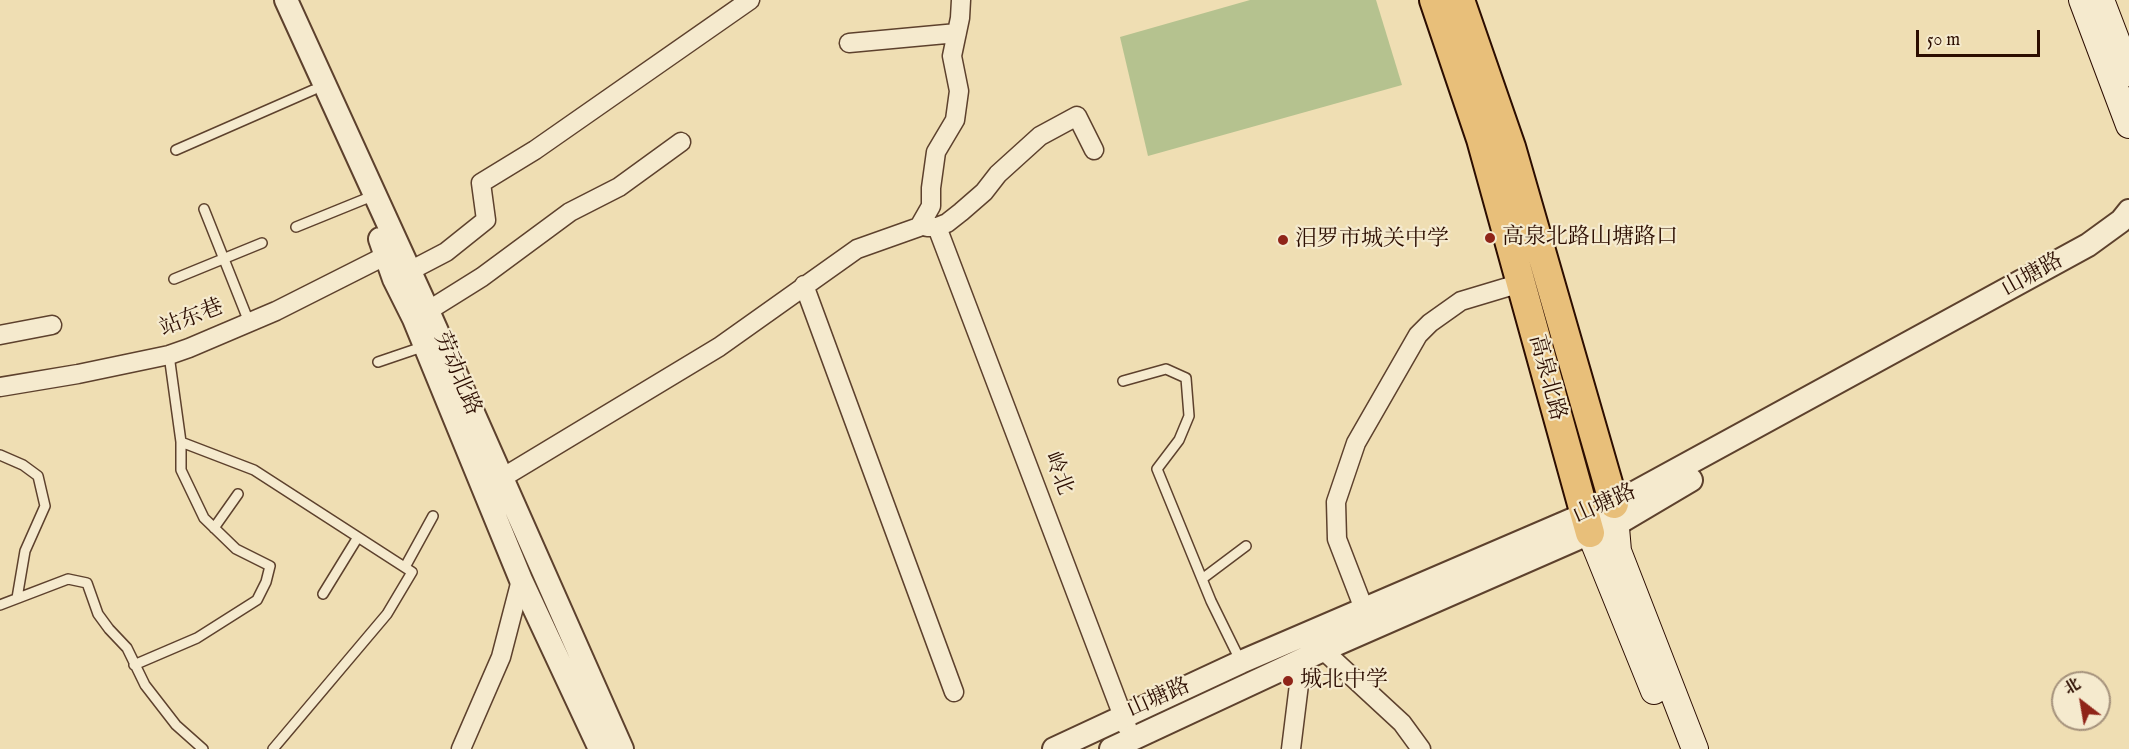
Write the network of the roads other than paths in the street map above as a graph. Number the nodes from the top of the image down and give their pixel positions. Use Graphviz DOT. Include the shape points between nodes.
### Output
graph roads {
  1 [pos="272,0"];
  2 [pos="286,0"];
  3 [pos="750,0"];
  4 [pos="962,0"];
  5 [pos="1434,0"];
  6 [pos="1460,0"];
  7 [pos="2082,0"];
  8 [pos="2101,0"];
  9 [pos="957,33"];
  10 [pos="849,43"];
  11 [pos="2129,73"];
  12 [pos="313,90"];
  13 [pos="2129,125"];
  14 [pos="681,142"];
  15 [pos="176,150"];
  16 [pos="1094,150"];
  17 [pos="365,200"];
  18 [pos="204,209"];
  19 [pos="2129,211"];
  20 [pos="2129,223"];
  21 [pos="296,227"];
  22 [pos="928,227"];
  23 [pos="262,243"];
  24 [pos="387,255"];
  25 [pos="225,258"];
  26 [pos="402,275"];
  27 [pos="174,279"];
  28 [pos="1521,283"];
  29 [pos="804,285"];
  30 [pos="421,315"];
  31 [pos="249,322"];
  32 [pos="52,325"];
  33 [pos="0,335"];
  34 [pos="425,346"];
  35 [pos="169,355"];
  36 [pos="378,362"];
  37 [pos="1124,381"];
  38 [pos="0,387"];
  39 [pos="181,442"];
  40 [pos="0,455"];
  41 [pos="492,484"];
  42 [pos="238,494"];
  43 [pos="433,516"];
  44 [pos="1600,519"];
  45 [pos="214,528"];
  46 [pos="358,537"];
  47 [pos="1246,546"];
  48 [pos="405,567"];
  49 [pos="1202,579"];
  50 [pos="521,580"];
  51 [pos="322,594"];
  52 [pos="17,598"];
  53 [pos="0,604"];
  54 [pos="1364,609"];
  55 [pos="1323,650"];
  56 [pos="1302,660"];
  57 [pos="1241,662"];
  58 [pos="134,665"];
  59 [pos="954,692"];
  60 [pos="1124,716"];
  61 [pos="1121,744"];
  62 [pos="203,749"];
  63 [pos="273,749"];
  64 [pos="461,749"];
  65 [pos="600,749"];
  66 [pos="622,749"];
  67 [pos="1054,749"];
  68 [pos="1291,749"];
  69 [pos="1420,749"];
  70 [pos="1677,749"];
  71 [pos="1695,749"];
  1 -- 12 [label="street, 劳动北路"];
  2 -- 26 [label="street, 劳动北路"];
  3 -- 26 [label="street" via="535,150 480,183 486,220 446,252"];
  4 -- 9 [label="street"];
  5 -- 28 [label="main road, 高泉北路" via="1482,139"];
  6 -- 44 [label="main road, 高泉北路" via="1511,147"];
  7 -- 13 [label="main road"];
  8 -- 11 [label="main road"];
  9 -- 10 [label="street"];
  9 -- 22 [label="street" via="952,56 959,91 955,120 936,152"];
  12 -- 15 [label="lane"];
  12 -- 17 [label="street, 劳动北路"];
  14 -- 30 [label="street" via="619,187 570,212 482,277"];
  16 -- 22 [label="street" via="1077,116 1040,136 947,223"];
  17 -- 21 [label="lane"];
  17 -- 24 [label="street, 劳动北路"];
  18 -- 25 [label="lane"];
  19 -- 44 [label="street, 山塘路" via="2088,245"];
  20 -- 44 [label="street, 山塘路" via="2092,252"];
  22 -- 29 [label="street" via="856,249"];
  22 -- 60 [label="street, 岭北"];
  23 -- 25 [label="lane"];
  24 -- 26 [label="street, 劳动北路"];
  24 -- 31 [label="street, 站东巷"];
  25 -- 27 [label="lane"];
  25 -- 31 [label="lane"];
  26 -- 30 [label="street, 劳动北路"];
  28 -- 44 [label="main road, 高泉北路"];
  28 -- 54 [label="street" via="1461,301 1430,322 1418,335 1356,443 1336,502 1336,520 1337,539"];
  29 -- 41 [label="street" via="719,347"];
  29 -- 59 [label="street"];
  30 -- 34 [label="street, 劳动北路"];
  30 -- 41 [label="street, 劳动北路"];
  31 -- 35 [label="street, 站东巷"];
  32 -- 33 [label="street"];
  34 -- 36 [label="lane"];
  34 -- 41 [label="street, 劳动北路"];
  35 -- 38 [label="street, 站东巷"];
  35 -- 39 [label="lane"];
  37 -- 49 [label="lane" via="1166,369 1186,378 1189,416 1179,440 1157,469"];
  39 -- 45 [label="lane" via="181,470 204,518"];
  39 -- 46 [label="lane" via="254,470"];
  40 -- 52 [label="lane" via="38,476 45,506 25,551"];
  41 -- 50 [label="street, 劳动北路"];
  41 -- 66 [label="street, 劳动北路"];
  42 -- 45 [label="lane"];
  43 -- 48 [label="lane"];
  44 -- 54 [label="street, 山塘路"];
  44 -- 55 [label="street, 山塘路"];
  44 -- 70 [label="main road, 高泉北路"];
  44 -- 71 [label="main road, 高泉北路" via="1618,551"];
  45 -- 58 [label="lane" via="237,549 270,566 257,600 197,638"];
  46 -- 48 [label="lane"];
  46 -- 51 [label="lane"];
  47 -- 49 [label="lane"];
  48 -- 63 [label="lane" via="412,572 387,614"];
  49 -- 57 [label="lane"];
  50 -- 64 [label="street" via="501,657"];
  50 -- 65 [label="street, 劳动北路"];
  52 -- 53 [label="lane"];
  52 -- 58 [label="lane" via="68,579 87,583 98,614 128,648"];
  54 -- 57 [label="street, 山塘路"];
  55 -- 56 [label="street, 山塘路"];
  55 -- 69 [label="street" via="1402,723"];
  56 -- 61 [label="street, 山塘路"];
  56 -- 68 [label="street"];
  57 -- 60 [label="street, 山塘路"];
  58 -- 62 [label="lane" via="176,725"];
  60 -- 61 [label="street, 岭北"];
  60 -- 67 [label="street, 山塘路"];
}
